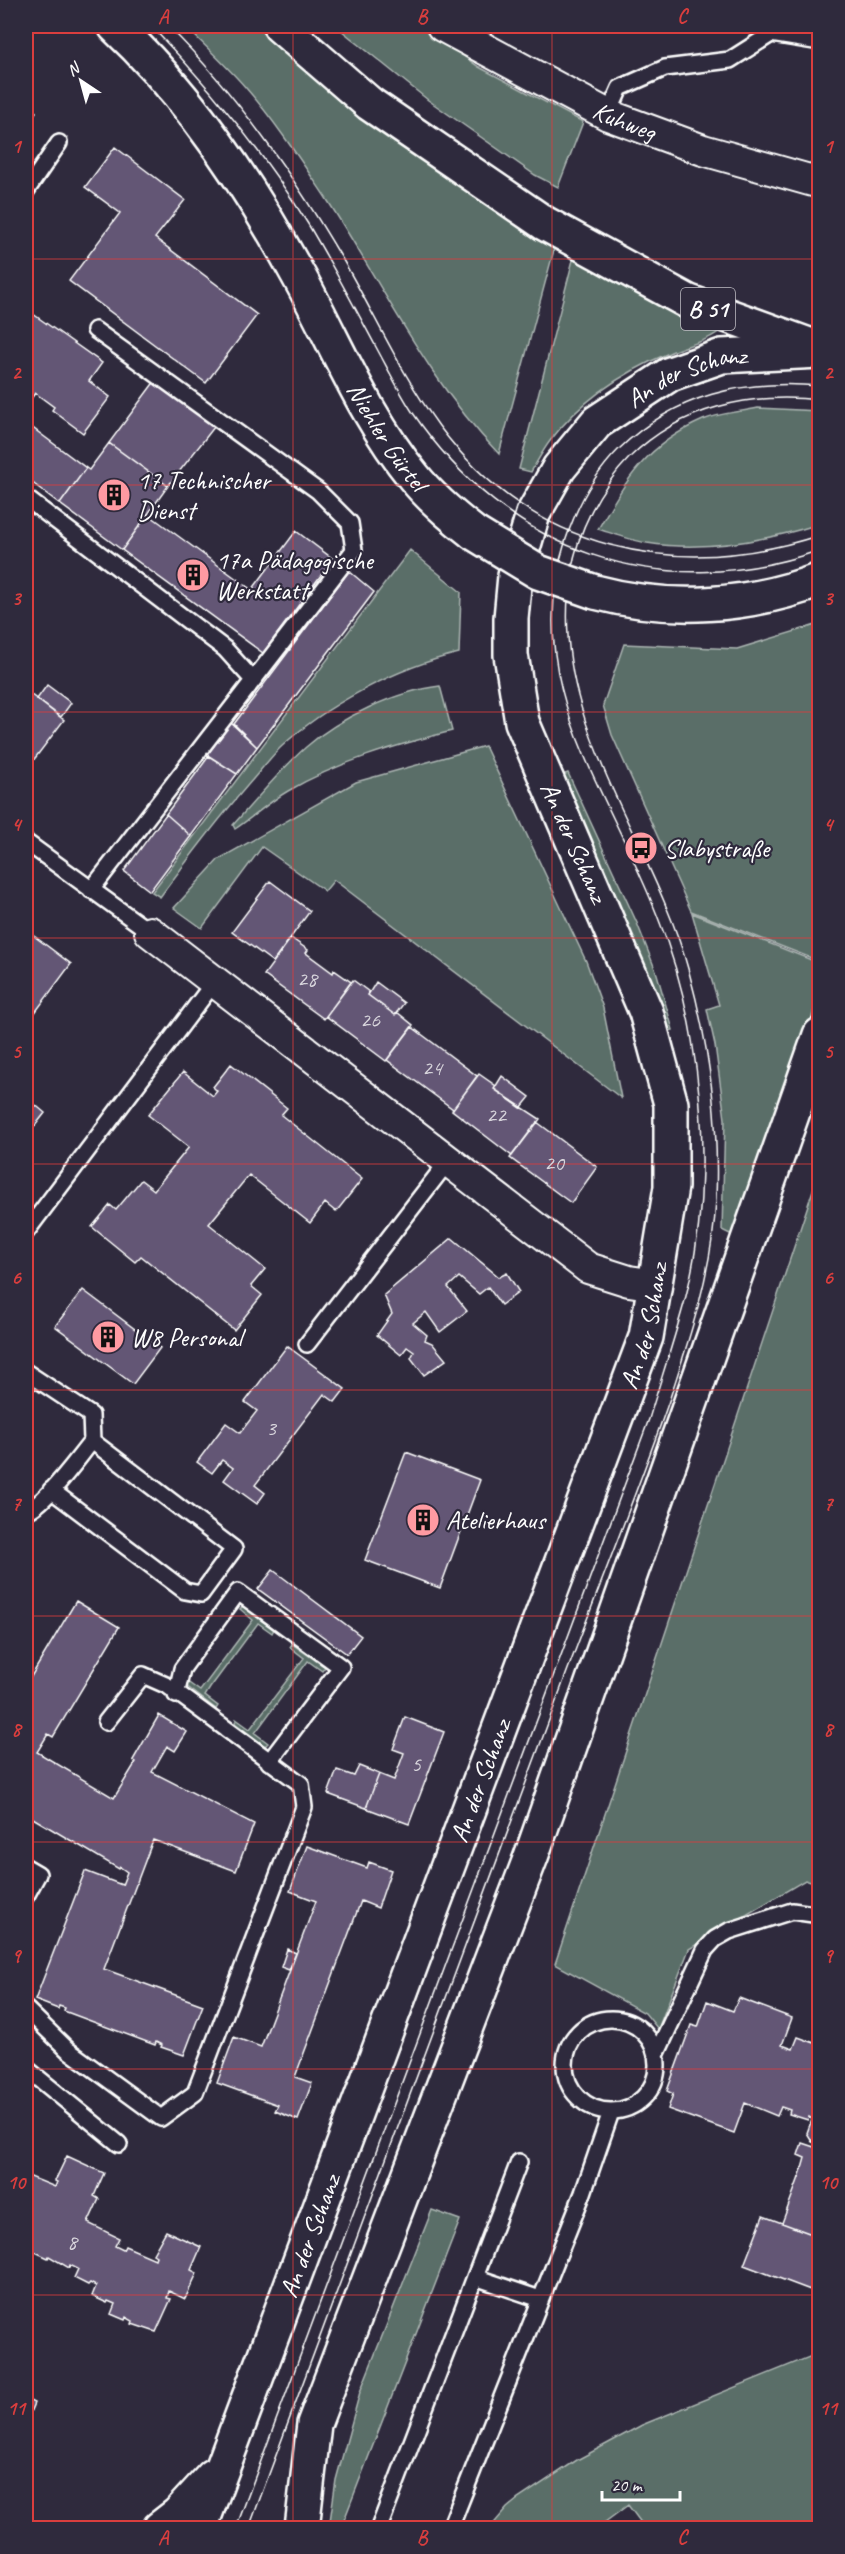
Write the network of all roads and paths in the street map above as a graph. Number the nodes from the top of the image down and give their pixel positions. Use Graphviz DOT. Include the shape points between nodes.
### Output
graph roads {
  1 [pos="115,26"];
  2 [pos="280,26"];
  3 [pos="299,26"];
  4 [pos="442,26"];
  5 [pos="819,42"];
  6 [pos="608,115"];
  7 [pos="59,143"];
  8 [pos="819,183"];
  9 [pos="26,191"];
  10 [pos="545,215"];
  11 [pos="95,330"];
  12 [pos="819,334"];
  13 [pos="819,350"];
  14 [pos="26,498"];
  15 [pos="819,580"];
  16 [pos="253,680"];
  17 [pos="26,842"];
  18 [pos="91,890"];
  19 [pos="150,932"];
  20 [pos="215,981"];
  21 [pos="819,1035"];
  22 [pos="814,1062"];
  23 [pos="449,1160"];
  24 [pos="26,1232"];
  25 [pos="656,1285"];
  26 [pos="307,1344"];
  27 [pos="26,1372"];
  28 [pos="92,1441"];
  29 [pos="51,1490"];
  30 [pos="26,1512"];
  31 [pos="176,1695"];
  32 [pos="106,1722"];
  33 [pos="269,1762"];
  34 [pos="26,1867"];
  35 [pos="26,1896"];
  36 [pos="819,1915"];
  37 [pos="26,2009"];
  38 [pos="657,2053"];
  39 [pos="26,2068"];
  40 [pos="612,2112"];
  41 [pos="119,2144"];
  42 [pos="519,2162"];
  43 [pos="475,2277"];
  44 [pos="540,2299"];
  45 [pos="314,2424"];
  46 [pos="230,2449"];
  47 [pos="160,2529"];
  48 [pos="200,2529"];
  49 [pos="278,2529"];
  50 [pos="302,2529"];
  51 [pos="380,2529"];
  52 [pos="450,2529"];
  1 -- 15 [label="main road, Niehler Gürtel, bridge" via="180,97 237,172 298,274 387,440 432,496 474,533 538,572 595,592 647,603 695,605 753,598"];
  2 -- 10 [label="main road" via="370,104"];
  3 -- 10 [label="main road" via="376,91"];
  4 -- 6 [label="street, Kuhweg"];
  5 -- 6 [label="lane" via="771,34 730,60 665,68 620,88"];
  6 -- 8 [label="street, Kuhweg" via="703,150"];
  7 -- 9 [label="lane"];
  10 -- 12 [label="main road" via="608,238 682,282 727,303"];
  10 -- 13 [label="main road, B 51" via="603,255 687,301"];
  11 -- 16 [label="lane" via="318,491 350,523 354,550"];
  13 -- 25 [label="main road, An der Schanz / B 51" via="722,356 670,374 597,422 559,468 533,514 515,576 511,655 522,722 646,1012 671,1104 671,1188"];
  14 -- 16 [label="lane" via="225,649"];
  16 -- 18 [label="lane"];
  17 -- 18 [label="lane"];
  18 -- 19 [label="lane"];
  19 -- 20 [label="street"];
  20 -- 23 [label="street"];
  20 -- 24 [label="lane"];
  21 -- 22 [label="main road"];
  22 -- 45 [label="main road" via="532,1854"];
  23 -- 25 [label="street" via="588,1268"];
  23 -- 26 [label="lane"];
  25 -- 46 [label="main road, An der Schanz / B 51" via="646,1337"];
  27 -- 28 [label="lane" via="91,1415"];
  28 -- 29 [label="lane"];
  28 -- 29 [label="lane" via="234,1549 201,1594 185,1592"];
  29 -- 30 [label="lane"];
  31 -- 32 [label="lane" via="168,1686 143,1675"];
  31 -- 33 [label="lane"];
  31 -- 33 [label="lane" via="182,1669 238,1592 341,1667"];
  33 -- 37 [label="lane" via="301,1784 304,1807 195,2094 161,2118 68,2050"];
  34 -- 35 [label="lane" via="38,1874"];
  36 -- 38 [label="lane" via="792,1911 715,1939 705,1950"];
  38 -- 40 [label="lane" via="654,2084 645,2097 633,2107"];
  38 -- 40 [label="lane" via="639,2027 624,2020 593,2022 570,2043 565,2074 571,2089 589,2107"];
  39 -- 41 [label="lane"];
  40 -- 44 [label="lane"];
  42 -- 43 [label="lane"];
  43 -- 44 [label="lane"];
  43 -- 51 [label="lane"];
  44 -- 52 [label="lane"];
  45 -- 49 [label="main road"];
  45 -- 50 [label="main road"];
  46 -- 47 [label="main road, B 51" via="209,2482"];
  46 -- 48 [label="main road"];
}
